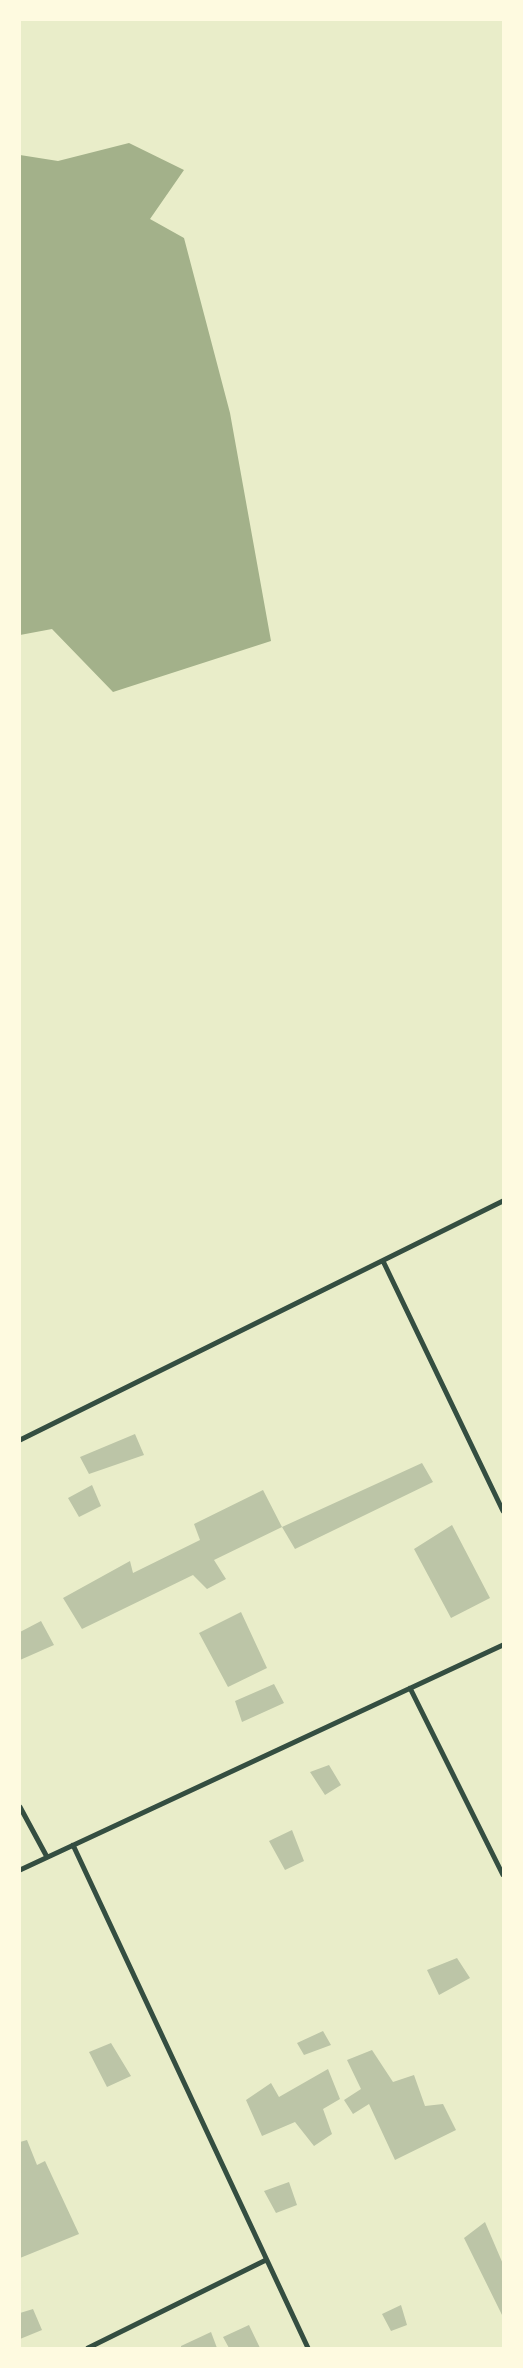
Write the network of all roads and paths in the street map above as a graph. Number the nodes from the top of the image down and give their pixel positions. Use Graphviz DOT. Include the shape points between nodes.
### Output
graph roads {
  1 [pos="503,1201"];
  2 [pos="383,1261"];
  3 [pos="20,1440"];
  4 [pos="503,1511"];
  5 [pos="503,1645"];
  6 [pos="410,1688"];
  7 [pos="20,1807"];
  8 [pos="73,1845"];
  9 [pos="46,1858"];
  10 [pos="20,1870"];
  11 [pos="503,1875"];
  12 [pos="266,2260"];
  13 [pos="88,2348"];
  14 [pos="308,2348"];
  1 -- 2 [label="street"];
  2 -- 3 [label="street"];
  2 -- 4 [label="street"];
  5 -- 6 [label="street"];
  6 -- 8 [label="street"];
  6 -- 11 [label="street"];
  7 -- 9 [label="street"];
  8 -- 9 [label="street"];
  8 -- 12 [label="street"];
  9 -- 10 [label="street"];
  12 -- 13 [label="street"];
  12 -- 14 [label="street"];
}
